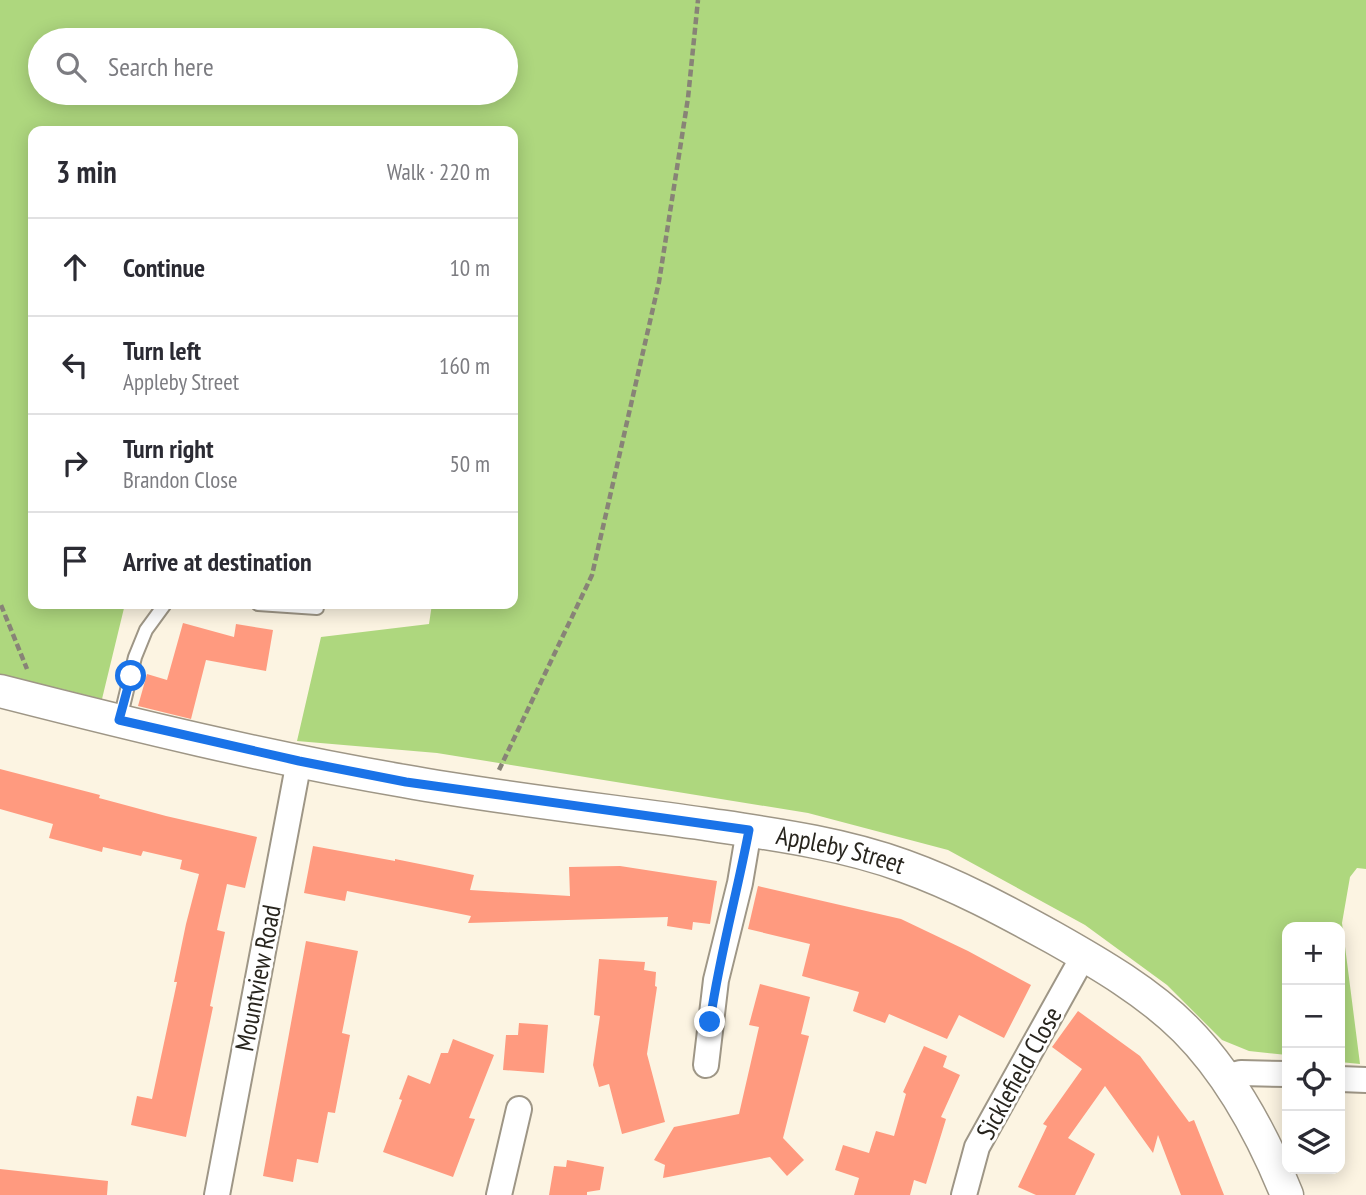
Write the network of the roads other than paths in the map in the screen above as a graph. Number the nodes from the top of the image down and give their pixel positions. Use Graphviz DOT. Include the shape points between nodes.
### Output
graph roads {
  1 [pos="161,609"];
  2 [pos="0,691"];
  3 [pos="119,720"];
  4 [pos="299,761"];
  5 [pos="749,830"];
  6 [pos="1084,955"];
  7 [pos="706,1065"];
  8 [pos="1282,1074"];
  9 [pos="1224,1077"];
  10 [pos="1345,1079"];
  11 [pos="1366,1080"];
  12 [pos="519,1109"];
  13 [pos="217,1195"];
  14 [pos="499,1195"];
  15 [pos="964,1195"];
  16 [pos="1287,1195"];
  1 -- 3 [label="lane" via="135,657"];
  2 -- 3 [label="street, Appleby Street"];
  3 -- 4 [label="street, Appleby Street"];
  4 -- 5 [label="street, Appleby Street" via="406,782"];
  4 -- 13 [label="street, Mountview Road"];
  5 -- 6 [label="street, Appleby Street" via="901,865 991,903"];
  5 -- 7 [label="street" via="716,980"];
  6 -- 9 [label="street, Appleby Street" via="1184,1027"];
  6 -- 15 [label="street, Sicklefield Close" via="977,1147"];
  8 -- 9 [label="street"];
  9 -- 16 [label="street, Appleby Street" via="1271,1156"];
  10 -- 11 [label="street"];
  12 -- 14 [label="street"];
}
